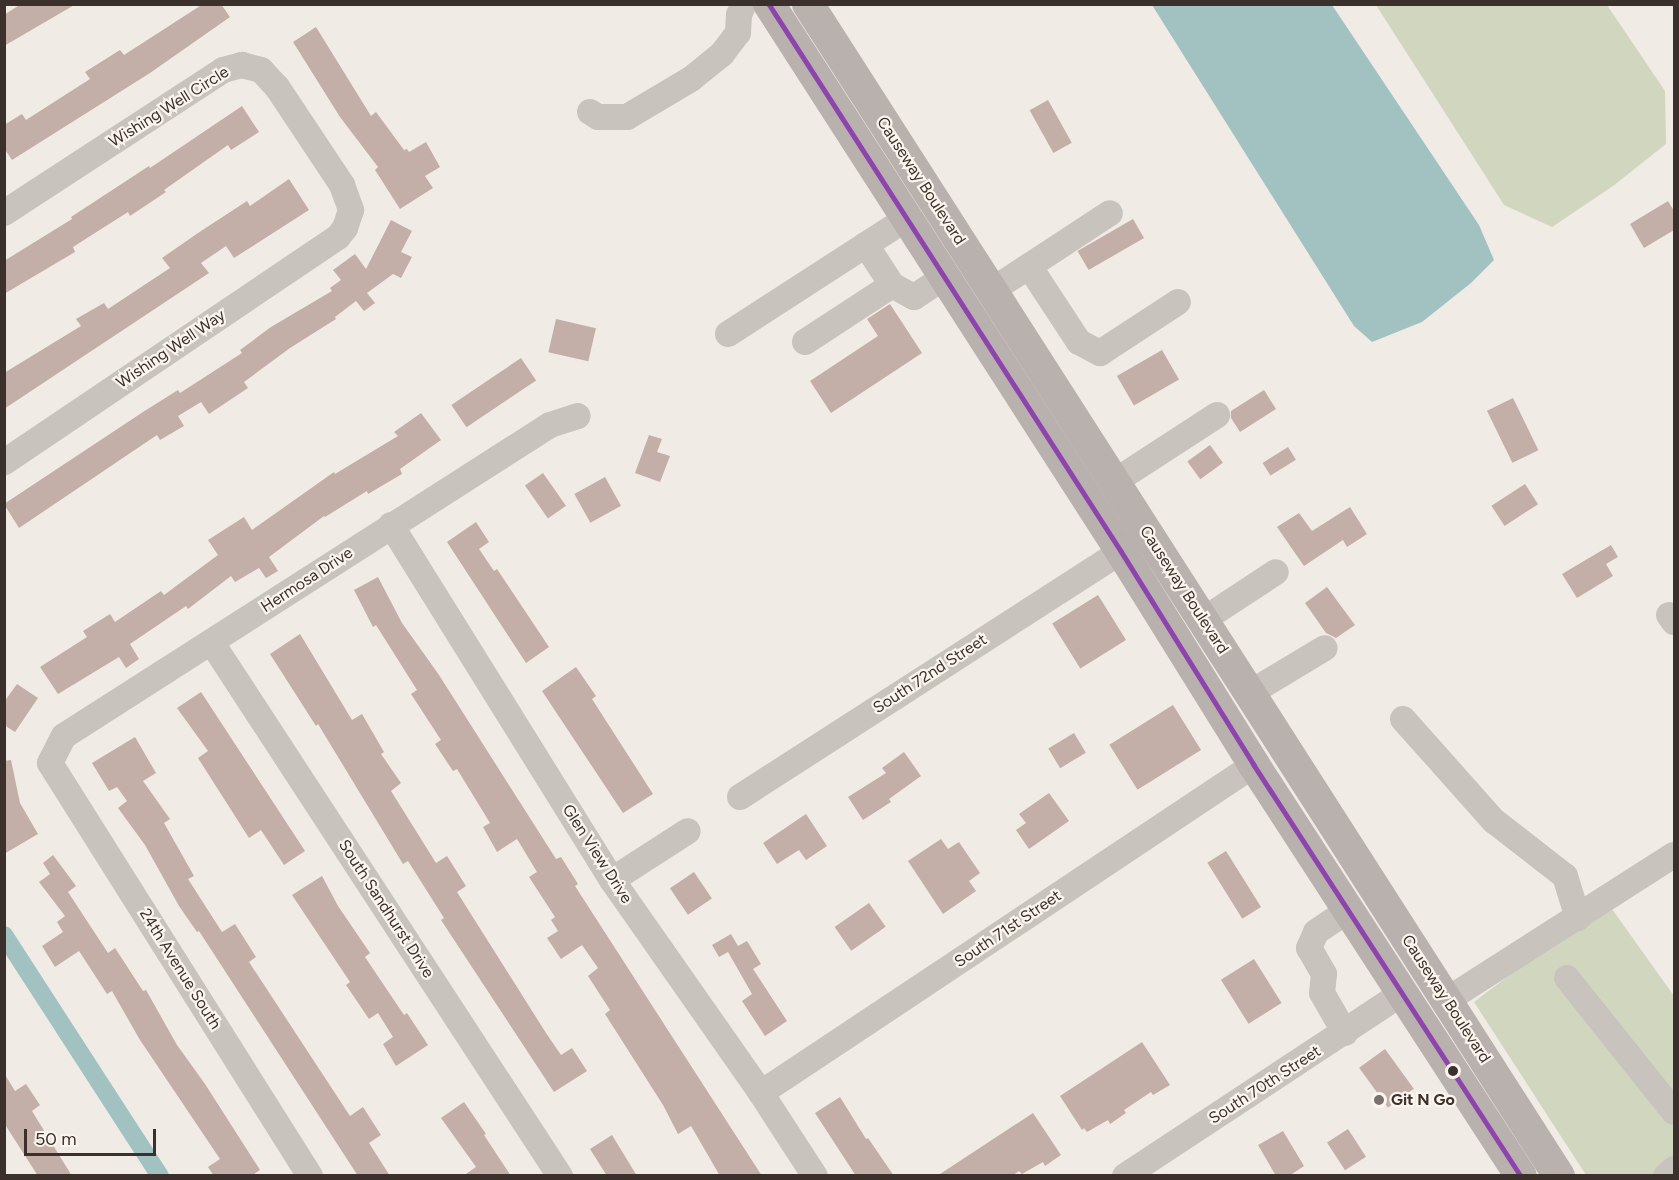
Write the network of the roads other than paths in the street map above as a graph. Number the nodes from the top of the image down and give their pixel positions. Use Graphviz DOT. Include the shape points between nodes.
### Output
graph roads {
  1 [pos="744,4"];
  2 [pos="769,4"];
  3 [pos="808,4"];
  4 [pos="590,112"];
  5 [pos="4,213"];
  6 [pos="1110,213"];
  7 [pos="907,219"];
  8 [pos="338,237"];
  9 [pos="866,245"];
  10 [pos="1029,266"];
  11 [pos="892,285"];
  12 [pos="989,286"];
  13 [pos="952,288"];
  14 [pos="1178,302"];
  15 [pos="728,334"];
  16 [pos="805,342"];
  17 [pos="1217,415"];
  18 [pos="578,416"];
  19 [pos="4,462"];
  20 [pos="1114,482"];
  21 [pos="391,525"];
  22 [pos="1121,551"];
  23 [pos="1276,572"];
  24 [pos="1203,620"];
  25 [pos="212,643"];
  26 [pos="1325,648"];
  27 [pos="1250,693"];
  28 [pos="1403,719"];
  29 [pos="51,763"];
  30 [pos="1254,765"];
  31 [pos="740,797"];
  32 [pos="688,831"];
  33 [pos="1674,855"];
  34 [pos="612,880"];
  35 [pos="1349,910"];
  36 [pos="1578,918"];
  37 [pos="1567,978"];
  38 [pos="1439,987"];
  39 [pos="1411,1006"];
  40 [pos="1345,1033"];
  41 [pos="761,1093"];
  42 [pos="1674,1112"];
  43 [pos="1674,1169"];
  44 [pos="310,1176"];
  45 [pos="560,1176"];
  46 [pos="815,1176"];
  47 [pos="1125,1176"];
  48 [pos="1521,1176"];
  49 [pos="1559,1176"];
  50 [pos="1666,1176"];
  1 -- 4 [label="street" via="738,33 722,54 691,79 627,117 598,117"];
  2 -- 7 [label="main road, Causeway Boulevard"];
  3 -- 12 [label="main road, Causeway Boulevard"];
  5 -- 8 [label="street, Wishing Well Circle" via="223,70 242,65 268,75 342,185 351,210"];
  6 -- 10 [label="street"];
  7 -- 9 [label="street"];
  7 -- 13 [label="main road, Causeway Boulevard"];
  8 -- 19 [label="street, Wishing Well Way"];
  9 -- 11 [label="street"];
  9 -- 15 [label="street"];
  10 -- 12 [label="street"];
  10 -- 14 [label="street" via="1079,342 1100,353"];
  11 -- 13 [label="street" via="914,297"];
  11 -- 16 [label="street"];
  12 -- 13 [label="street"];
  12 -- 20 [label="main road, Causeway Boulevard"];
  13 -- 22 [label="main road, Causeway Boulevard"];
  17 -- 20 [label="street"];
  18 -- 21 [label="street, Hermosa Drive" via="550,425"];
  20 -- 24 [label="main road, Causeway Boulevard"];
  21 -- 25 [label="street, Hermosa Drive"];
  21 -- 34 [label="street, Glen View Drive"];
  22 -- 30 [label="main road, Causeway Boulevard"];
  22 -- 31 [label="street, South 72nd Street"];
  23 -- 24 [label="street"];
  24 -- 27 [label="main road, Causeway Boulevard"];
  25 -- 29 [label="street, Hermosa Drive" via="64,736"];
  25 -- 45 [label="street, South Sandhurst Drive"];
  26 -- 27 [label="street"];
  27 -- 38 [label="main road, Causeway Boulevard"];
  28 -- 36 [label="street" via="1494,821 1565,876"];
  29 -- 44 [label="street, 24th Avenue South"];
  30 -- 35 [label="main road, Causeway Boulevard"];
  30 -- 41 [label="street, South 71st Street"];
  32 -- 34 [label="street"];
  33 -- 36 [label="street"];
  34 -- 41 [label="street, Glen View Drive"];
  35 -- 39 [label="main road, Causeway Boulevard"];
  35 -- 40 [label="street" via="1316,932 1309,948 1324,974 1322,993"];
  36 -- 38 [label="street"];
  37 -- 42 [label="street"];
  38 -- 39 [label="main road"];
  38 -- 49 [label="main road, Causeway Boulevard"];
  39 -- 40 [label="street, South 70th Street"];
  39 -- 48 [label="main road, Causeway Boulevard"];
  40 -- 47 [label="street, South 70th Street"];
  41 -- 46 [label="street, Glen View Drive"];
  43 -- 50 [label="street"];
}
